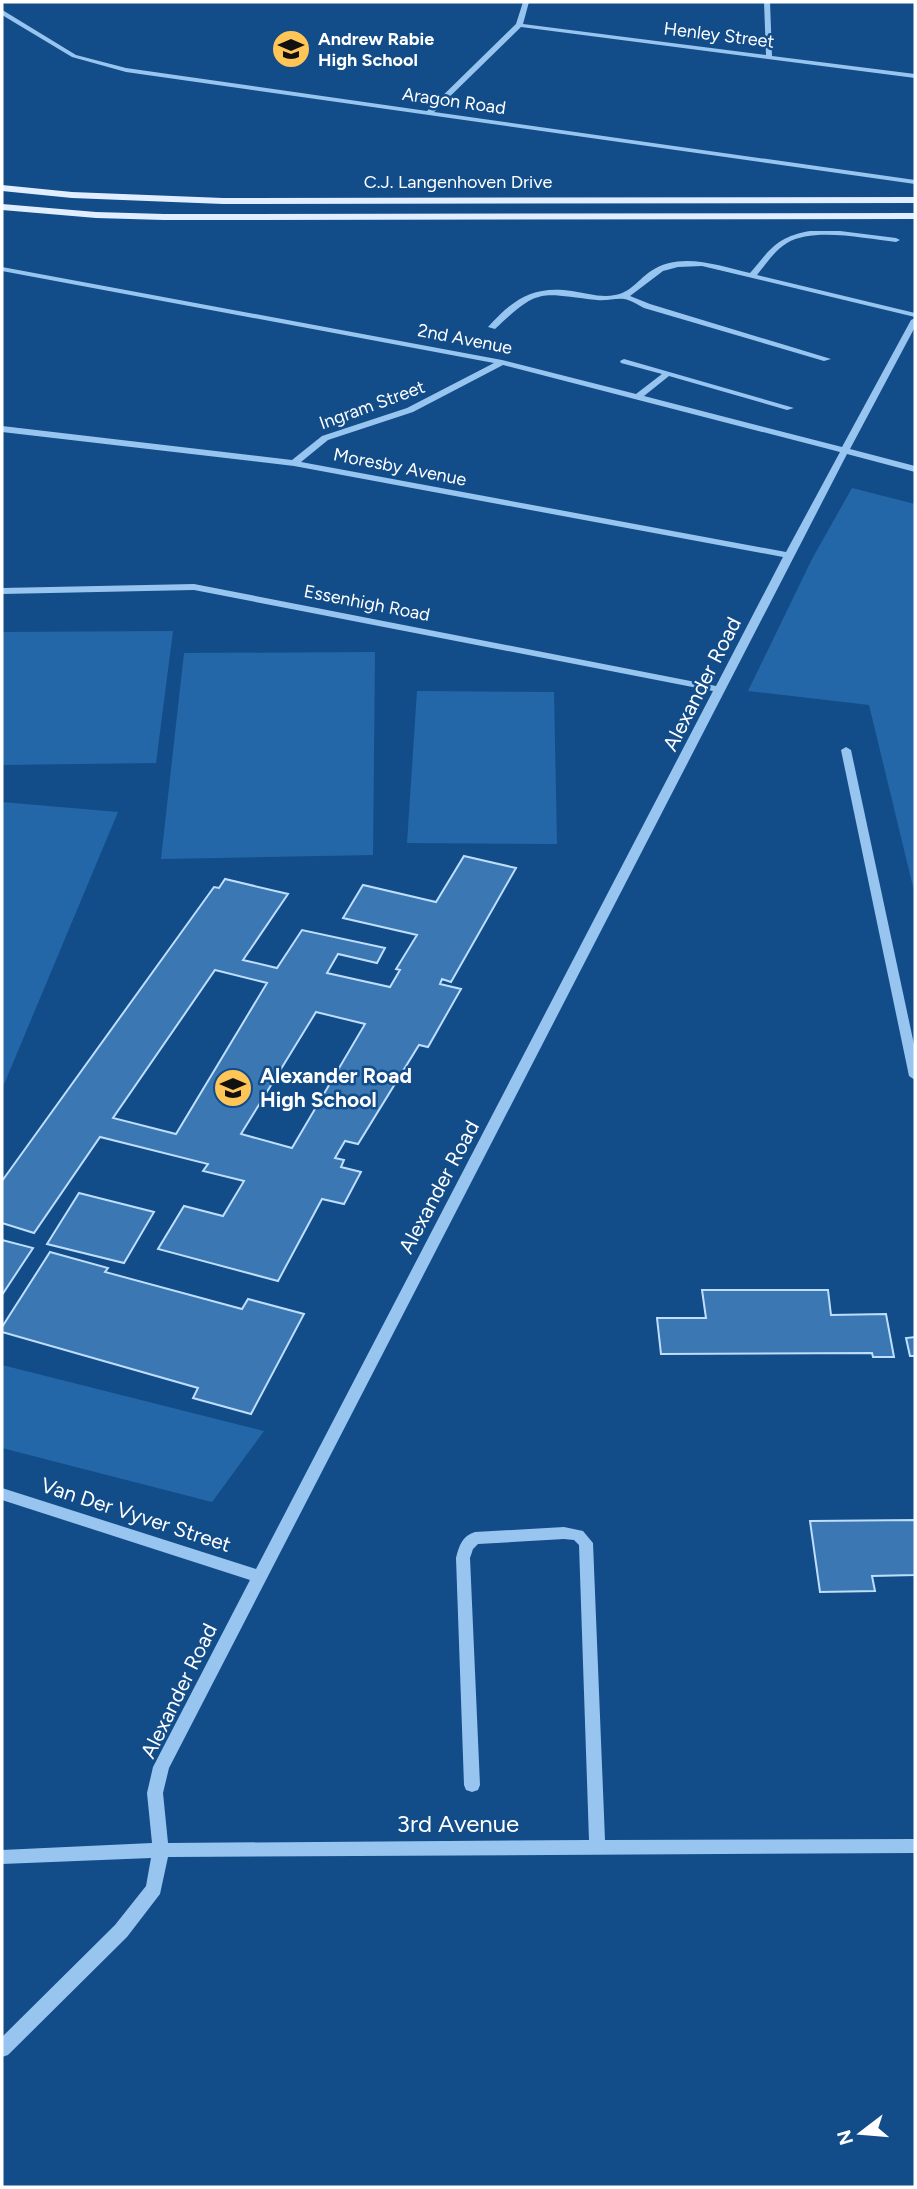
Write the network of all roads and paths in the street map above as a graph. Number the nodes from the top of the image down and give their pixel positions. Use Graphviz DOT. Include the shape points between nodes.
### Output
graph roads {
  1 [pos="526,2"];
  2 [pos="767,2"];
  3 [pos="2,12"];
  4 [pos="519,24"];
  5 [pos="769,57"];
  6 [pos="915,76"];
  7 [pos="428,114"];
  8 [pos="915,182"];
  9 [pos="2,188"];
  10 [pos="915,200"];
  11 [pos="2,207"];
  12 [pos="915,216"];
  13 [pos="896,240"];
  14 [pos="2,269"];
  15 [pos="752,276"];
  16 [pos="624,296"];
  17 [pos="915,317"];
  18 [pos="492,327"];
  19 [pos="827,359"];
  20 [pos="624,361"];
  21 [pos="502,362"];
  22 [pos="666,375"];
  23 [pos="637,397"];
  24 [pos="790,408"];
  25 [pos="2,429"];
  26 [pos="846,451"];
  27 [pos="294,463"];
  28 [pos="915,469"];
  29 [pos="789,555"];
  30 [pos="2,591"];
  31 [pos="721,690"];
  32 [pos="846,750"];
  33 [pos="915,1076"];
  34 [pos="2,1494"];
  35 [pos="258,1576"];
  36 [pos="472,1785"];
  37 [pos="915,1846"];
  38 [pos="597,1848"];
  39 [pos="161,1850"];
  40 [pos="2,1857"];
  41 [pos="2,2049"];
  1 -- 4 [label="street"];
  2 -- 5 [label="street"];
  3 -- 7 [label="street, Aragon Road" via="74,56 105,66"];
  4 -- 5 [label="street, Henley Street"];
  4 -- 7 [label="street"];
  5 -- 6 [label="street, Henley Street"];
  7 -- 8 [label="street, Aragon Road"];
  9 -- 10 [label="main road, C.J. Langenhoven Drive" via="223,201"];
  11 -- 12 [label="main road, C.J. Langenhoven Drive" via="164,217"];
  13 -- 15 [label="street" via="804,235 786,240"];
  14 -- 21 [label="street, 2nd Avenue"];
  15 -- 16 [label="street" via="685,263 655,271"];
  15 -- 17 [label="street"];
  16 -- 18 [label="street" via="601,299 552,290 536,292 520,300"];
  16 -- 19 [label="street"];
  17 -- 26 [label="street, Alexander Road"];
  20 -- 22 [label="street"];
  21 -- 23 [label="street, 2nd Avenue"];
  21 -- 27 [label="street, Ingram Street" via="410,410 325,438"];
  22 -- 23 [label="street"];
  22 -- 24 [label="street"];
  23 -- 26 [label="street, 2nd Avenue"];
  25 -- 27 [label="street, Moresby Avenue"];
  26 -- 28 [label="street, 2nd Avenue"];
  26 -- 29 [label="street, Alexander Road"];
  27 -- 29 [label="street, Moresby Avenue"];
  29 -- 31 [label="street, Alexander Road"];
  30 -- 31 [label="street, Essenhigh Road" via="194,587"];
  31 -- 35 [label="street, Alexander Road"];
  32 -- 33 [label="street"];
  34 -- 35 [label="street, Van Der Vyver Street"];
  35 -- 39 [label="street, Alexander Road" via="161,1767 155,1793"];
  36 -- 38 [label="street" via="466,1546 475,1538 578,1535 586,1544"];
  37 -- 38 [label="street, 3rd Avenue"];
  38 -- 39 [label="street, 3rd Avenue"];
  39 -- 40 [label="street, 3rd Avenue"];
  39 -- 41 [label="street, Alexander Road" via="154,1889 140,1909"];
}
